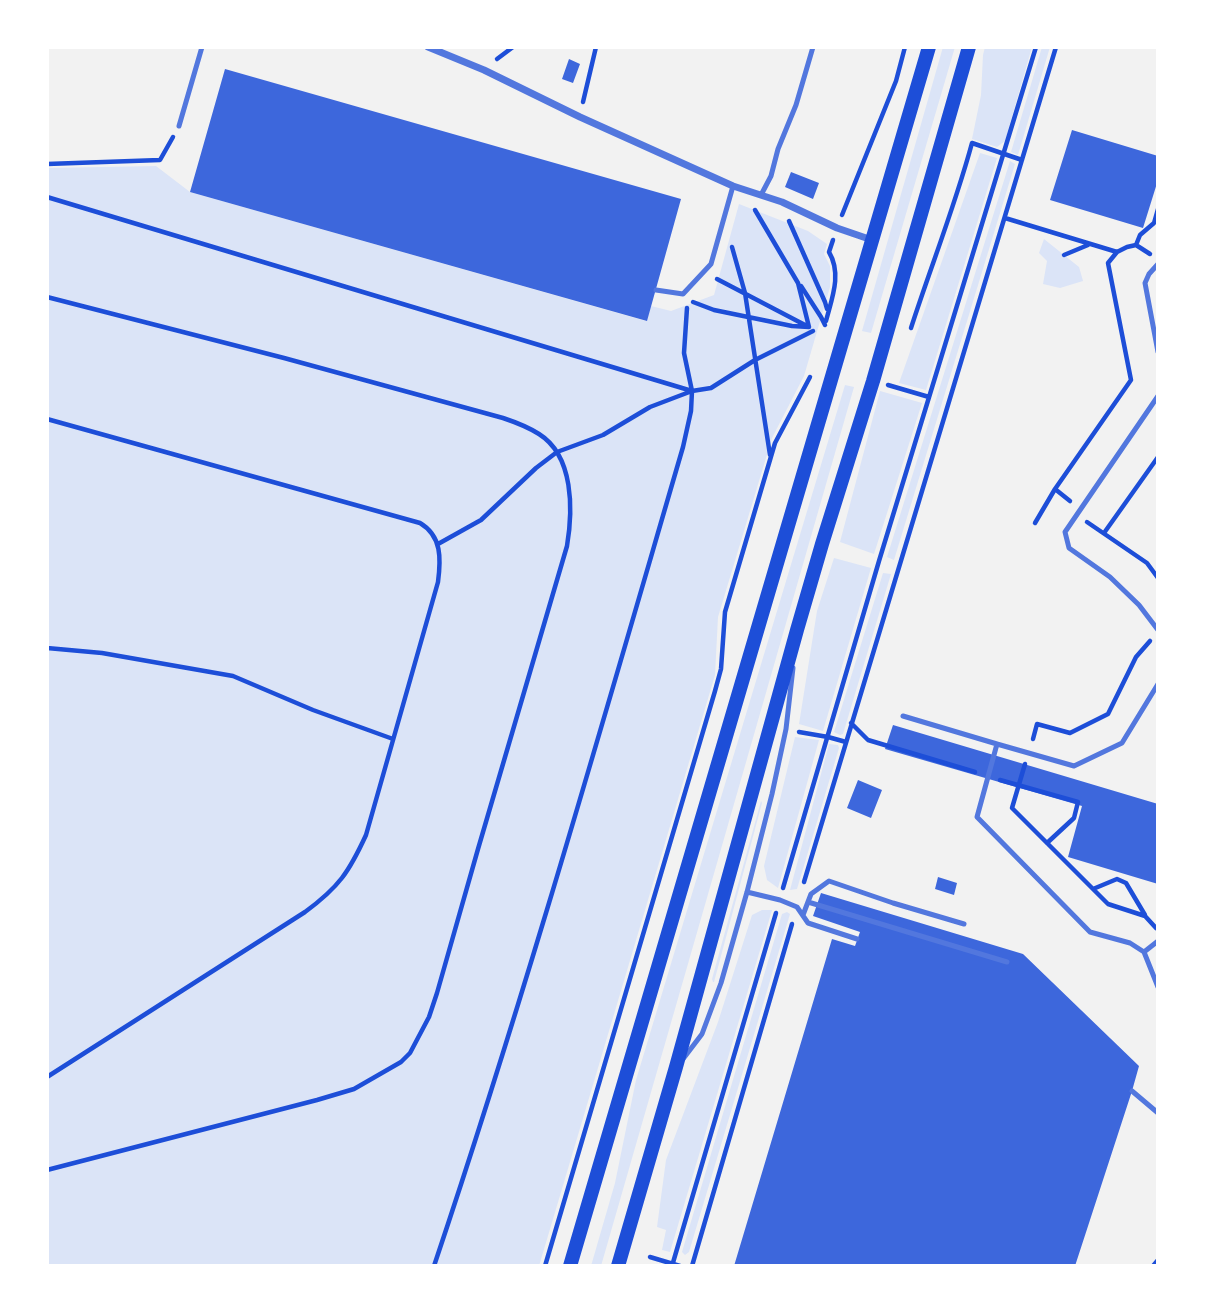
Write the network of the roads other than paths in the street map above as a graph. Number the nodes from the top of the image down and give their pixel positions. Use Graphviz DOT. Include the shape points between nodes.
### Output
graph roads {
  1 [pos="202,47"];
  2 [pos="428,47"];
  3 [pos="813,47"];
  4 [pos="929,47"];
  5 [pos="969,47"];
  6 [pos="179,126"];
  7 [pos="733,186"];
  8 [pos="761,195"];
  9 [pos="873,240"];
  10 [pos="1158,264"];
  11 [pos="656,290"];
  12 [pos="1158,352"];
  13 [pos="1158,396"];
  14 [pos="797,630"];
  15 [pos="1158,631"];
  16 [pos="1158,684"];
  17 [pos="903,716"];
  18 [pos="997,744"];
  19 [pos="747,892"];
  20 [pos="808,902"];
  21 [pos="803,915"];
  22 [pos="964,924"];
  23 [pos="857,939"];
  24 [pos="1158,941"];
  25 [pos="1144,952"];
  26 [pos="1007,962"];
  27 [pos="1158,987"];
  28 [pos="676,1068"];
  29 [pos="1132,1091"];
  30 [pos="1158,1113"];
  31 [pos="570,1266"];
  32 [pos="618,1266"];
  1 -- 6 [label="lane"];
  2 -- 7 [label="street"];
  3 -- 8 [label="lane"];
  4 -- 9 [label="main road"];
  5 -- 14 [label="main road"];
  7 -- 8 [label="street"];
  7 -- 11 [label="lane" via="711,264 683,294"];
  8 -- 9 [label="street"];
  9 -- 31 [label="main road"];
  10 -- 12 [label="lane" via="1145,283"];
  13 -- 15 [label="lane" via="1065,532 1069,548 1110,577"];
  14 -- 19 [label="lane" via="786,729"];
  14 -- 28 [label="main road"];
  16 -- 18 [label="lane" via="1122,743 1074,766"];
  17 -- 18 [label="lane"];
  18 -- 25 [label="lane" via="977,817 1090,932"];
  19 -- 21 [label="lane" via="797,906"];
  19 -- 28 [label="lane" via="702,1034"];
  20 -- 21 [label="lane"];
  20 -- 22 [label="lane" via="829,880"];
  20 -- 26 [label="lane"];
  21 -- 23 [label="lane" via="808,923"];
  24 -- 25 [label="lane"];
  25 -- 27 [label="lane"];
  28 -- 32 [label="main road"];
  29 -- 30 [label="lane"];
}
